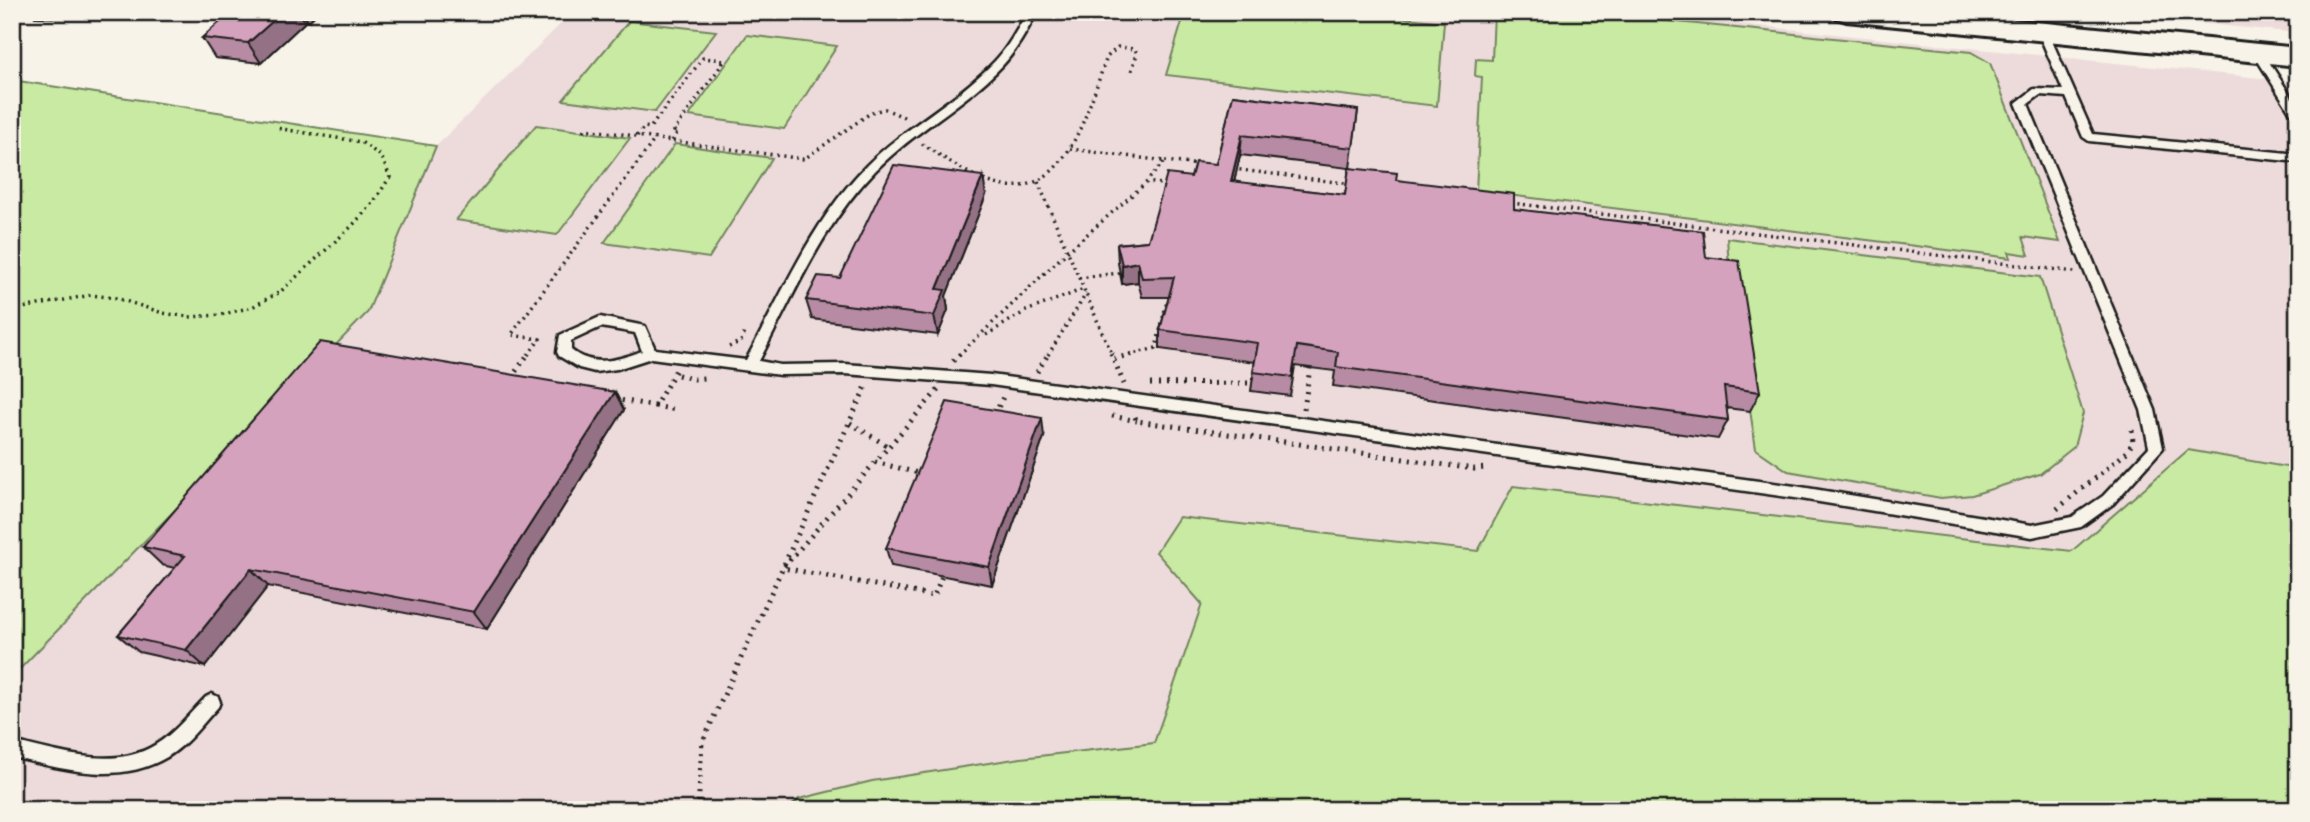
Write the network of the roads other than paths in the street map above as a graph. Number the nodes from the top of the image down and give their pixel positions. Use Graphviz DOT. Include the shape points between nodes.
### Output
graph roads {
  1 [pos="1032,12"];
  2 [pos="1846,12"];
  3 [pos="2043,32"];
  4 [pos="2259,53"];
  5 [pos="2298,57"];
  6 [pos="2070,94"];
  7 [pos="2298,116"];
  8 [pos="2298,159"];
  9 [pos="650,353"];
  10 [pos="750,365"];
  11 [pos="212,702"];
  12 [pos="12,748"];
  1 -- 10 [label="lane" via="1015,43 977,86 871,167 835,210"];
  2 -- 3 [label="main road"];
  3 -- 4 [label="main road"];
  3 -- 6 [label="lane"];
  4 -- 5 [label="main road"];
  4 -- 7 [label="lane"];
  6 -- 8 [label="lane" via="2089,137"];
  6 -- 10 [label="lane" via="2038,92 2022,103 2148,410 2156,448 2108,500 2076,523 2032,531 1129,389"];
  9 -- 9 [label="lane" via="640,329 600,322 565,338 564,352 574,362 612,368"];
  9 -- 10 [label="lane"];
  11 -- 12 [label="lane" via="162,750 134,764 87,765"];
}
